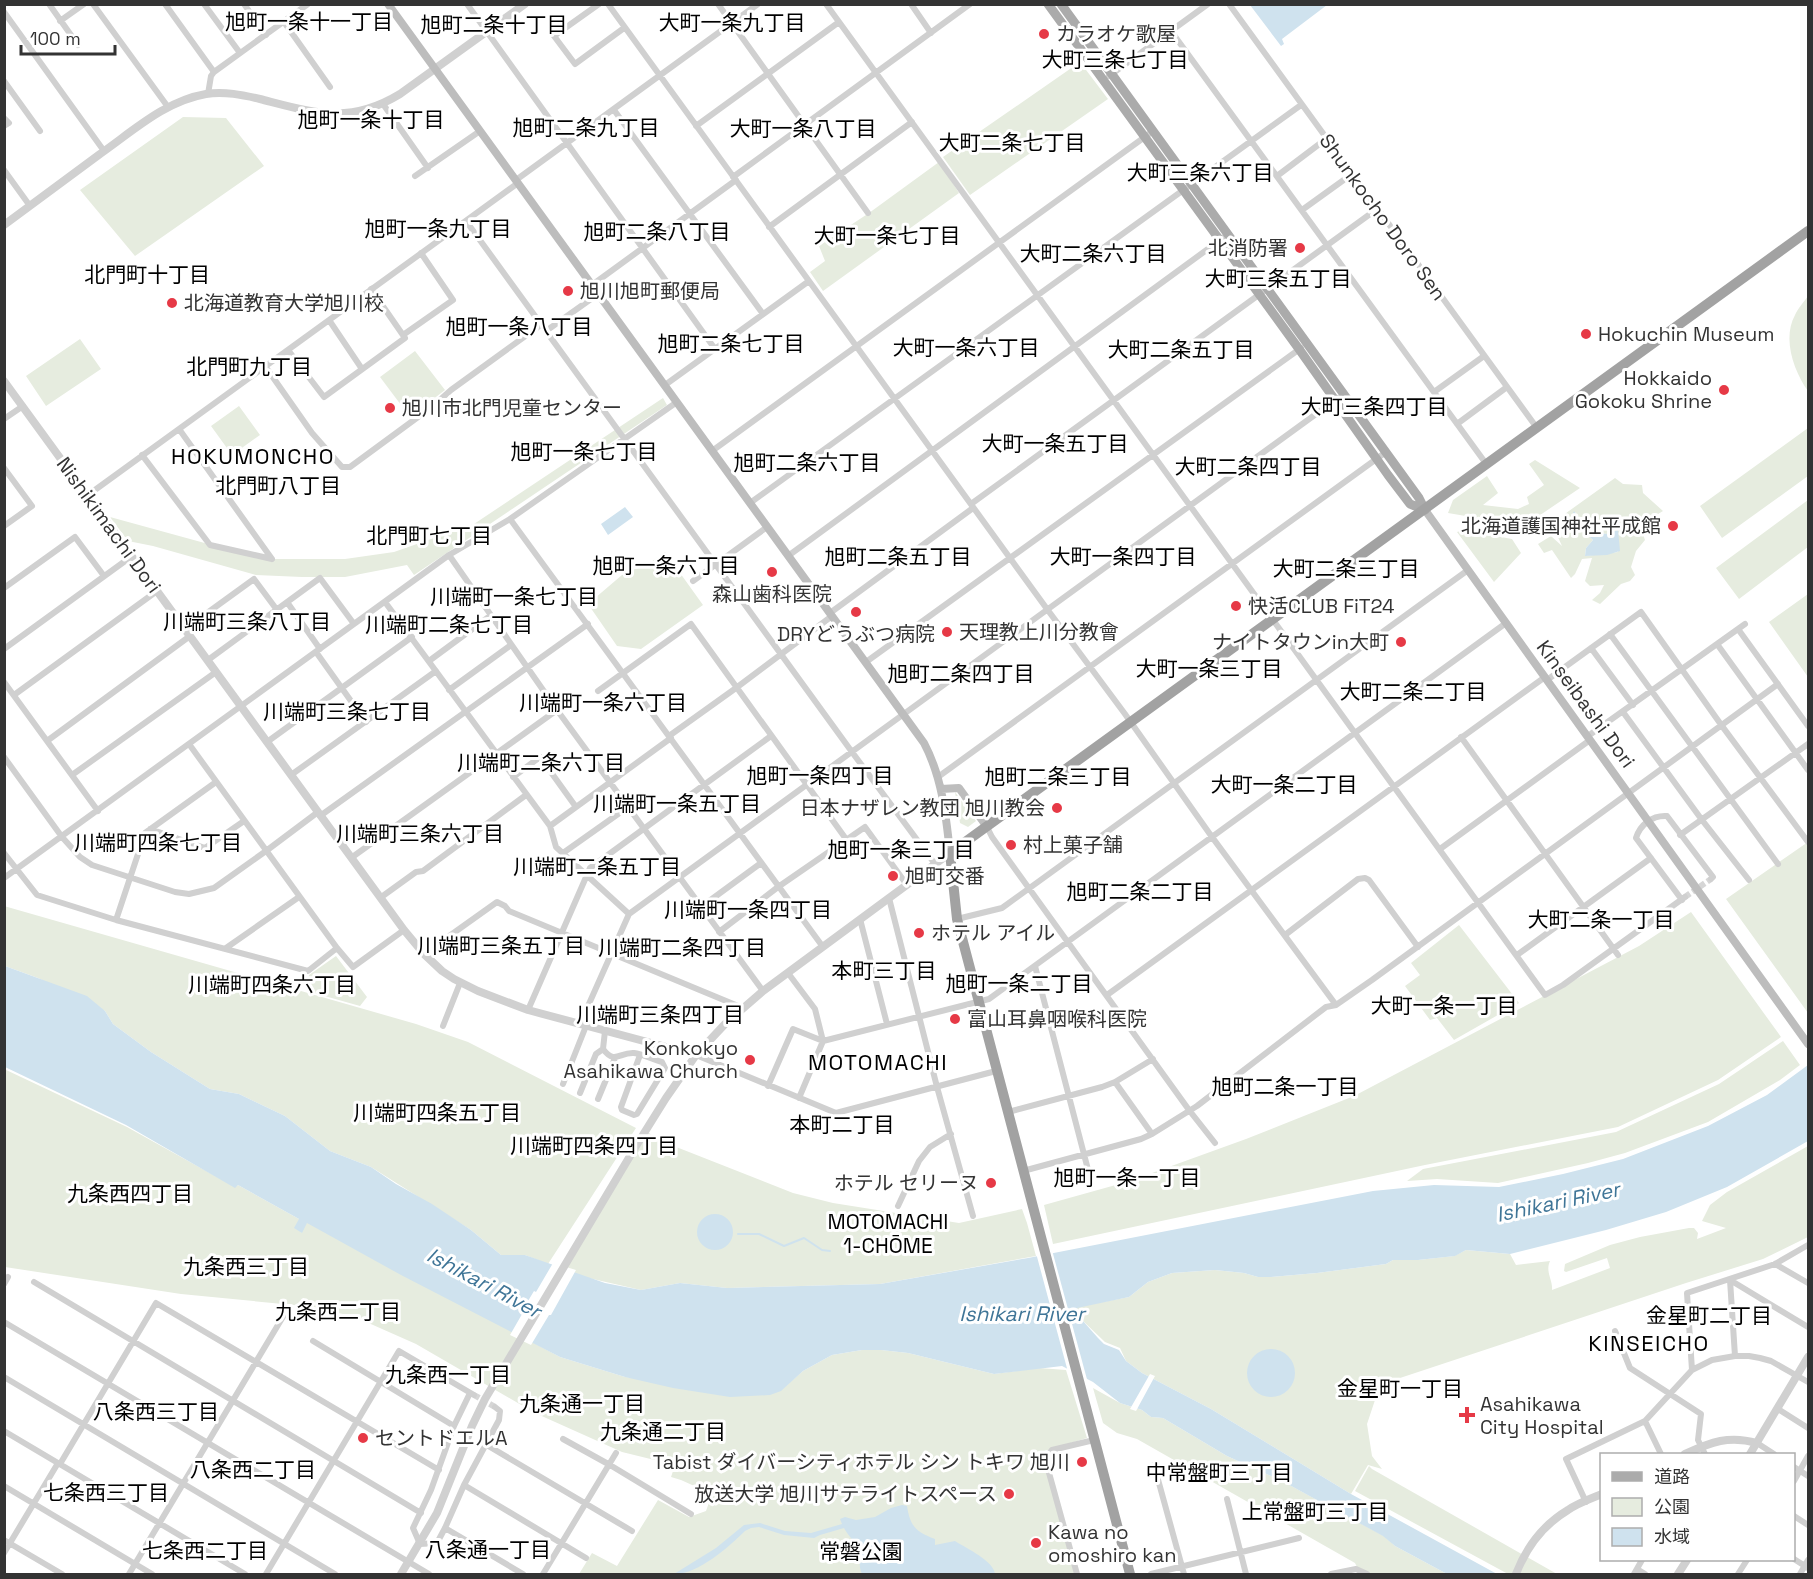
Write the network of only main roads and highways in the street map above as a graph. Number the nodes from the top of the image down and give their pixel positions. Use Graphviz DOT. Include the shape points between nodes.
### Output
graph roads {
  1 [pos="388,4"];
  2 [pos="1048,4"];
  3 [pos="1061,4"];
  4 [pos="1107,78"];
  5 [pos="1809,231"];
  6 [pos="1339,397"];
  7 [pos="1425,510"];
  8 [pos="941,789"];
  9 [pos="987,826"];
  10 [pos="950,853"];
  11 [pos="1809,1044"];
  12 [pos="1130,1575"];
  1 -- 8 [label="main road" via="924,743"];
  2 -- 4 [label="main road, Kinseibashi Dori"];
  3 -- 4 [label="main road, Kinseibashi Dori"];
  4 -- 6 [label="main road, Kinseibashi Dori"];
  5 -- 7 [label="highway"];
  6 -- 7 [label="main road, Kinseibashi Dori" via="1386,452"];
  6 -- 7 [label="main road, Kinseibashi Dori" via="1410,504"];
  7 -- 9 [label="highway"];
  7 -- 11 [label="main road, Kinseibashi Dori"];
  8 -- 9 [label="main road" via="958,788"];
  8 -- 10 [label="main road"];
  9 -- 10 [label="highway"];
  10 -- 12 [label="highway" via="957,919"];
}
